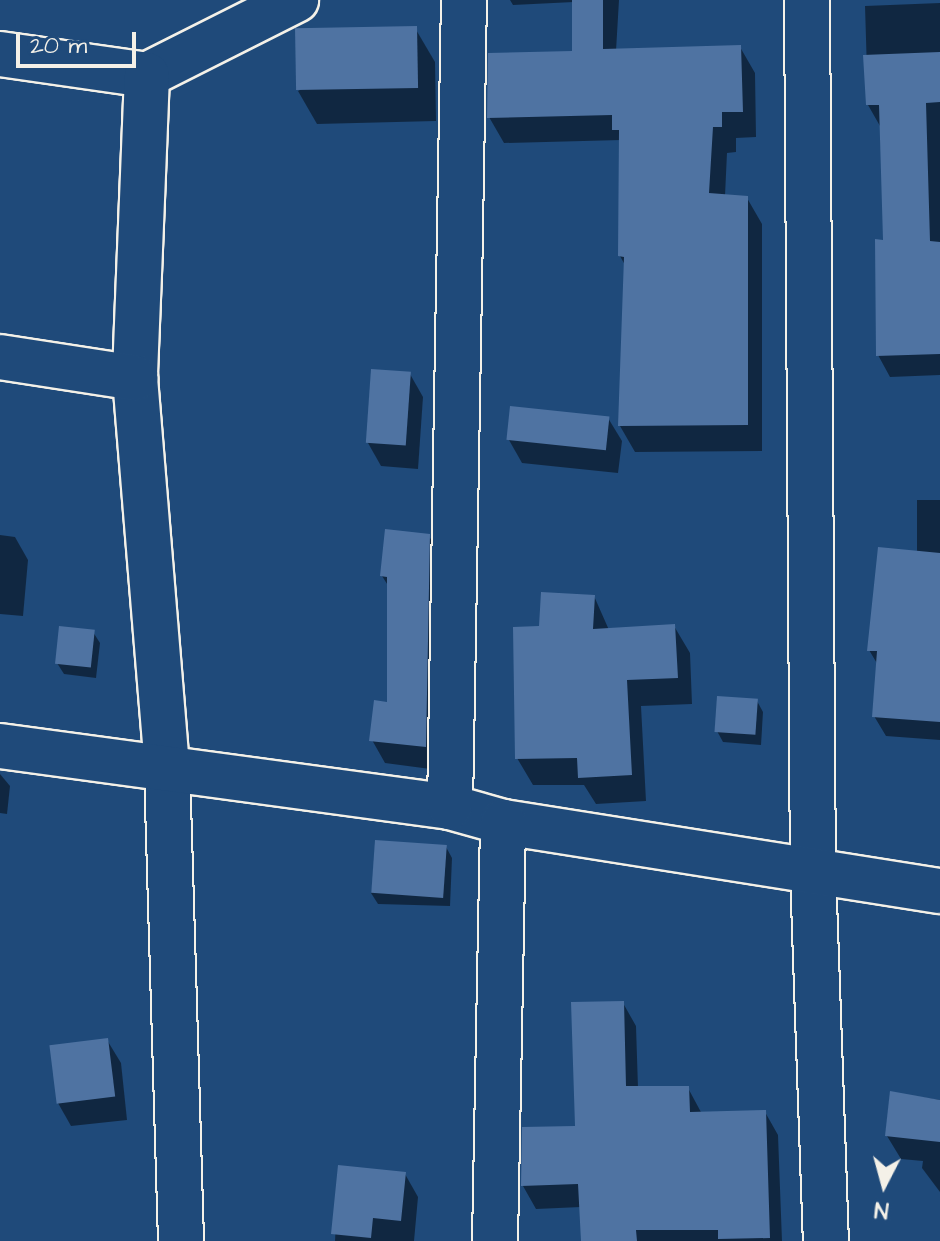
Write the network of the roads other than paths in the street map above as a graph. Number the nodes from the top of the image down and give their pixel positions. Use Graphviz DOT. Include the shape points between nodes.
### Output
graph roads {
  1 [pos="296,0"];
  2 [pos="464,0"];
  3 [pos="807,0"];
  4 [pos="0,54"];
  5 [pos="147,75"];
  6 [pos="0,357"];
  7 [pos="135,378"];
  8 [pos="0,746"];
  9 [pos="167,769"];
  10 [pos="450,807"];
  11 [pos="503,822"];
  12 [pos="813,872"];
  13 [pos="940,891"];
  14 [pos="181,1241"];
  15 [pos="495,1241"];
  16 [pos="826,1241"];
  1 -- 5 [label="street"];
  2 -- 10 [label="street"];
  3 -- 12 [label="street"];
  4 -- 5 [label="street"];
  5 -- 7 [label="street"];
  6 -- 7 [label="street"];
  7 -- 9 [label="street"];
  8 -- 9 [label="street"];
  9 -- 10 [label="street"];
  9 -- 14 [label="street"];
  10 -- 11 [label="street"];
  11 -- 12 [label="street"];
  11 -- 15 [label="street"];
  12 -- 13 [label="street"];
  12 -- 16 [label="street"];
}
